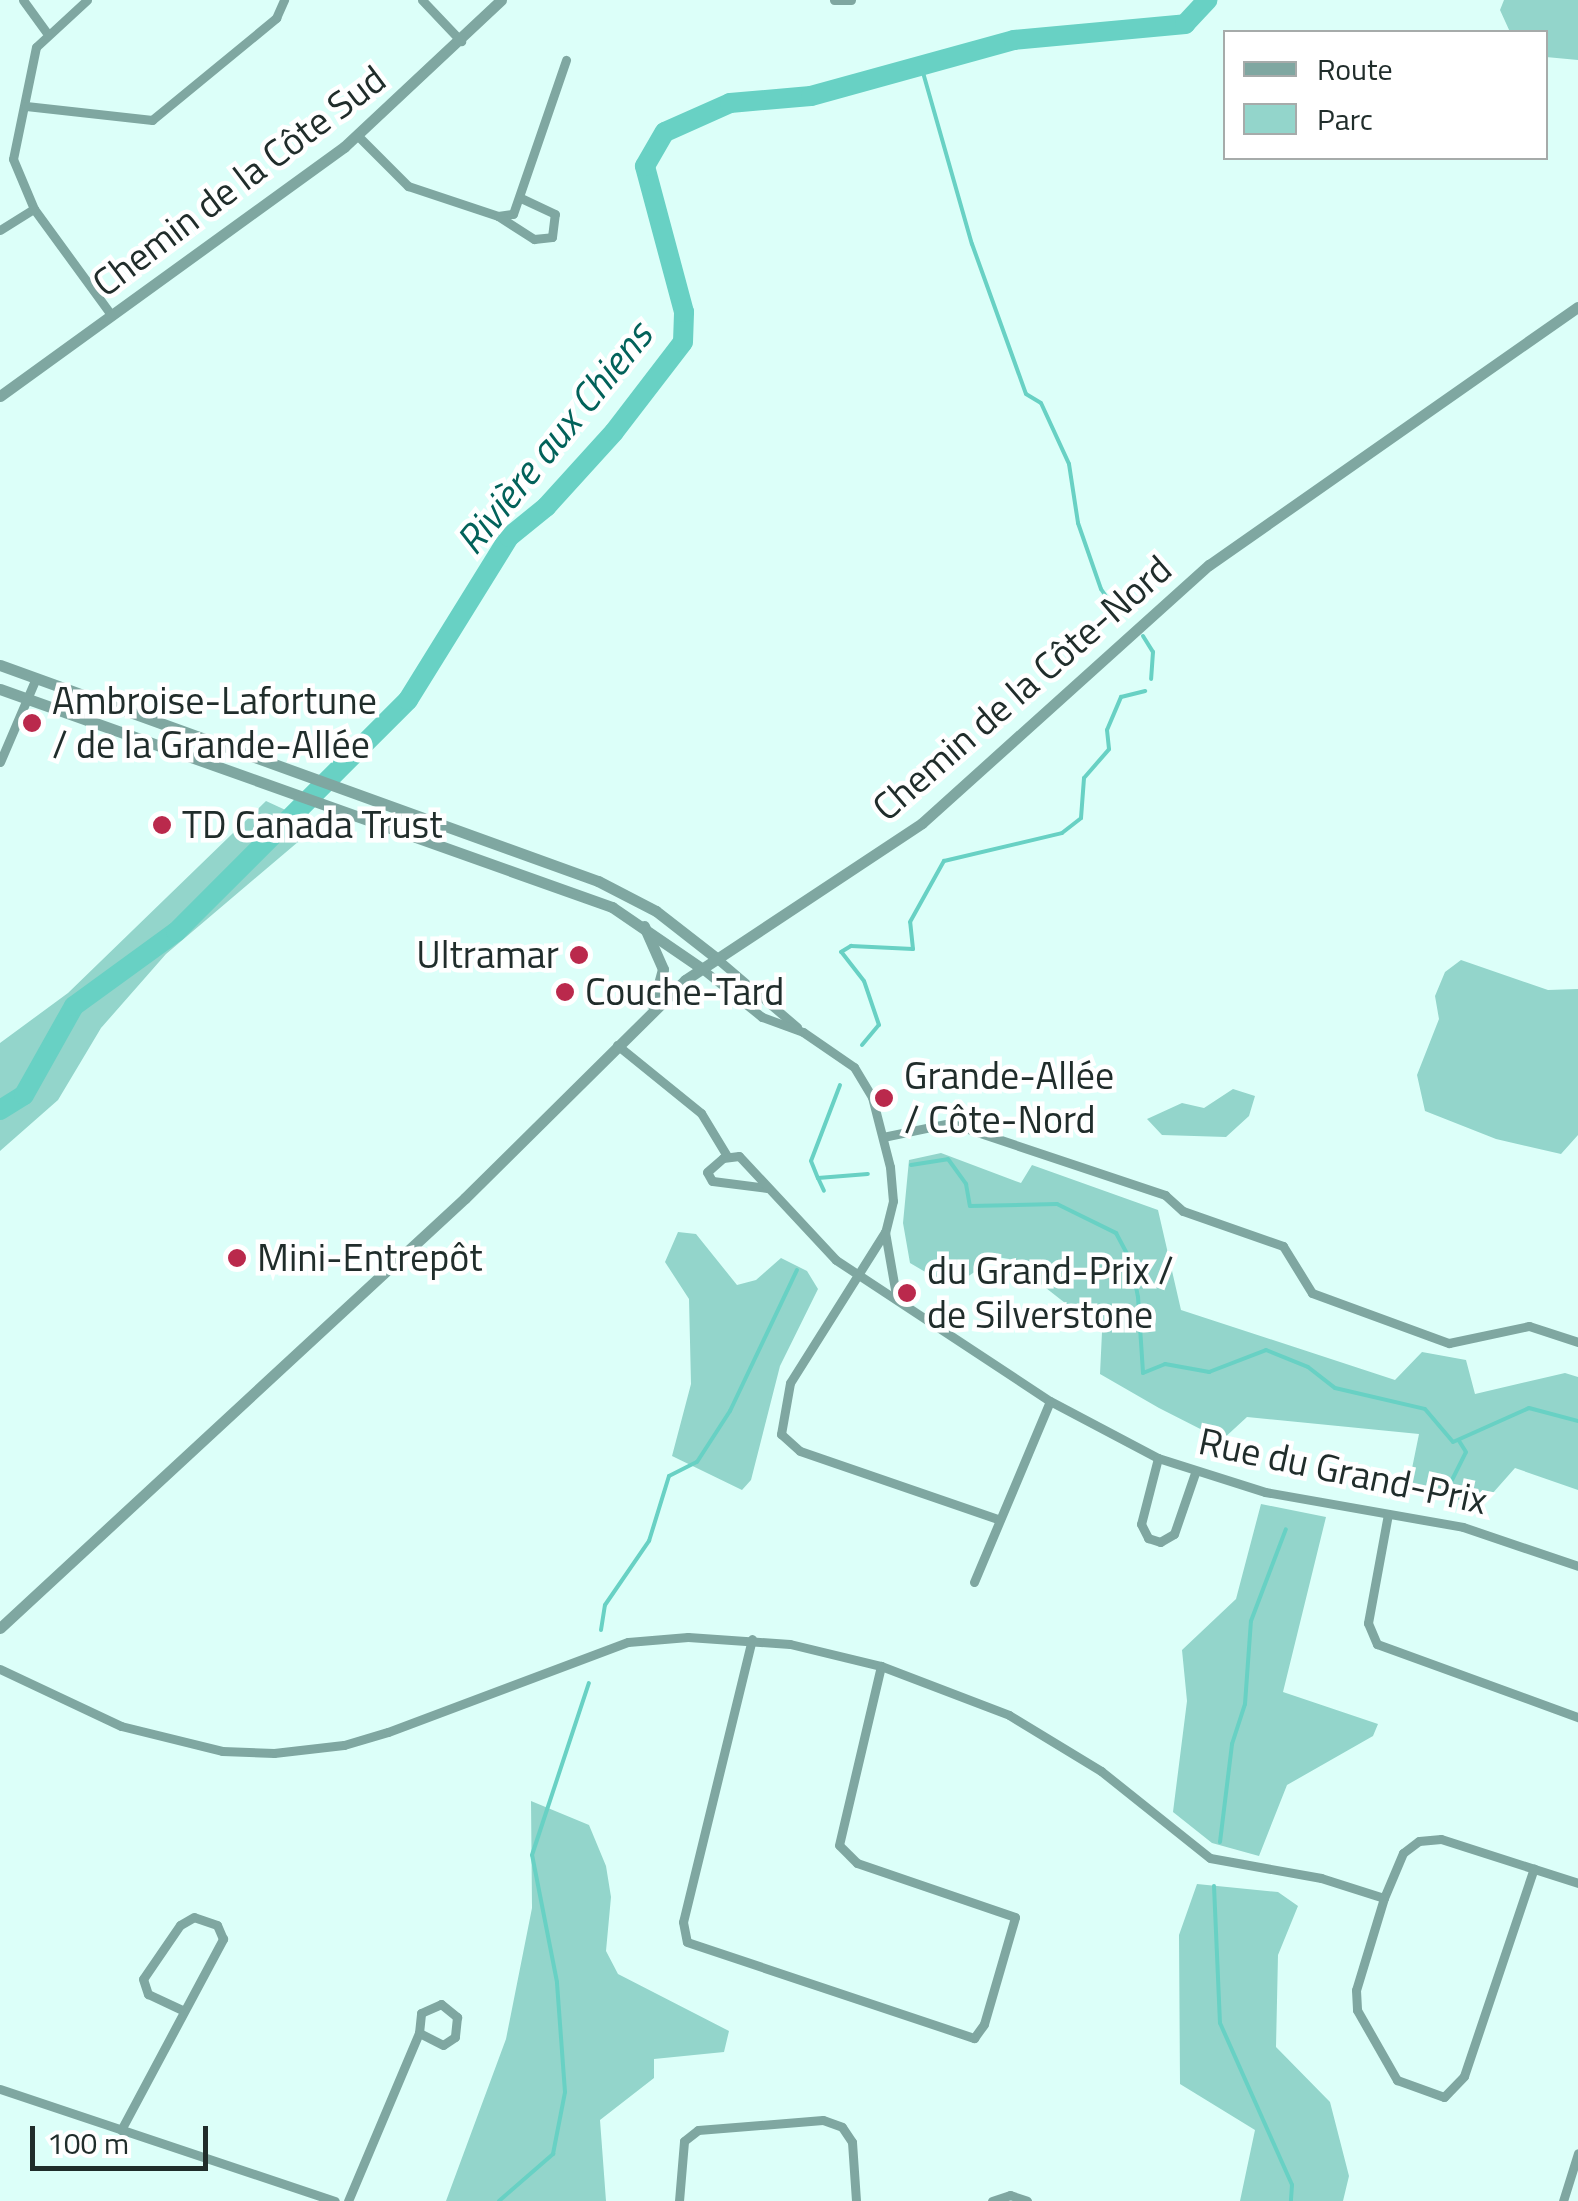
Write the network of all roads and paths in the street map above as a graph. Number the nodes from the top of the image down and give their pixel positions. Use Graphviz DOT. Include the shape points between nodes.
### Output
graph roads {
  1 [pos="23,0"];
  2 [pos="87,0"];
  3 [pos="284,0"];
  4 [pos="422,0"];
  5 [pos="501,0"];
  6 [pos="834,0"];
  7 [pos="851,0"];
  8 [pos="46,32"];
  9 [pos="461,41"];
  10 [pos="566,60"];
  11 [pos="26,106"];
  12 [pos="358,136"];
  13 [pos="520,198"];
  14 [pos="34,209"];
  15 [pos="498,216"];
  16 [pos="0,230"];
  17 [pos="1573,311"];
  18 [pos="112,316"];
  19 [pos="1578,325"];
  20 [pos="0,396"];
  21 [pos="0,665"];
  22 [pos="36,678"];
  23 [pos="0,689"];
  24 [pos="27,699"];
  25 [pos="0,762"];
  26 [pos="318,780"];
  27 [pos="315,801"];
  28 [pos="642,922"];
  29 [pos="715,957"];
  30 [pos="701,968"];
  31 [pos="652,1009"];
  32 [pos="802,1032"];
  33 [pos="617,1045"];
  34 [pos="883,1137"];
  35 [pos="728,1156"];
  36 [pos="767,1188"];
  37 [pos="886,1232"];
  38 [pos="860,1274"];
  39 [pos="897,1298"];
  40 [pos="1578,1342"];
  41 [pos="1050,1401"];
  42 [pos="1158,1458"];
  43 [pos="1195,1472"];
  44 [pos="1388,1514"];
  45 [pos="998,1519"];
  46 [pos="1578,1566"];
  47 [pos="974,1582"];
  48 [pos="0,1628"];
  49 [pos="752,1639"];
  50 [pos="881,1666"];
  51 [pos="0,1669"];
  52 [pos="1578,1717"];
  53 [pos="1534,1868"];
  54 [pos="1578,1883"];
  55 [pos="1384,1898"];
  56 [pos="182,2010"];
  57 [pos="419,2033"];
  58 [pos="0,2089"];
  59 [pos="120,2130"];
  60 [pos="1578,2154"];
  61 [pos="335,2201"];
  62 [pos="348,2201"];
  63 [pos="679,2201"];
  64 [pos="856,2201"];
  65 [pos="992,2201"];
  66 [pos="1027,2201"];
  67 [pos="1563,2201"];
  1 -- 8 [label="street"];
  2 -- 8 [label="street"];
  3 -- 11 [label="street" via="276,18 152,120"];
  4 -- 9 [label="street"];
  5 -- 9 [label="street, Chemin de la Côte Sud"];
  6 -- 7 [label="street"];
  8 -- 11 [label="street" via="36,47"];
  9 -- 12 [label="street, Chemin de la Côte Sud"];
  10 -- 13 [label="street"];
  11 -- 14 [label="street" via="12,159"];
  12 -- 15 [label="street" via="408,186"];
  12 -- 18 [label="street, Chemin de la Côte Sud"];
  13 -- 15 [label="street" via="513,214"];
  13 -- 15 [label="street" via="555,214 552,237 534,238"];
  14 -- 16 [label="street"];
  14 -- 18 [label="street"];
  17 -- 19 [label="street"];
  17 -- 29 [label="street, Chemin de la Côte-Nord" via="1209,565 922,823"];
  18 -- 20 [label="street, Chemin de la Côte Sud"];
  21 -- 22 [label="street"];
  22 -- 24 [label="street"];
  22 -- 26 [label="street"];
  23 -- 24 [label="street"];
  24 -- 25 [label="street"];
  24 -- 27 [label="street"];
  26 -- 27 [label="street"];
  26 -- 29 [label="street" via="620,890"];
  27 -- 28 [label="street"];
  28 -- 30 [label="street"];
  28 -- 31 [label="street" via="663,969"];
  29 -- 30 [label="street, Chemin de la Côte-Nord"];
  29 -- 32 [label="street"];
  30 -- 31 [label="street, Chemin de la Côte-Nord"];
  30 -- 32 [label="street" via="762,1017"];
  31 -- 33 [label="street, Chemin de la Côte-Nord"];
  32 -- 34 [label="street" via="858,1072"];
  33 -- 35 [label="street, Rue du Grand-Prix" via="701,1113"];
  33 -- 48 [label="street, Chemin de la Côte-Nord" via="435,1227"];
  34 -- 37 [label="street" via="893,1201"];
  34 -- 40 [label="street" via="950,1123 1165,1195 1183,1211 1283,1246 1312,1293 1449,1343 1529,1326"];
  35 -- 36 [label="street, Rue du Grand-Prix" via="742,1158"];
  35 -- 36 [label="street" via="708,1170 709,1180"];
  36 -- 38 [label="street, Rue du Grand-Prix" via="820,1247"];
  37 -- 38 [label="street"];
  37 -- 39 [label="street"];
  38 -- 39 [label="street, Rue du Grand-Prix"];
  38 -- 45 [label="street" via="782,1398 780,1434 800,1450"];
  39 -- 41 [label="street, Rue du Grand-Prix"];
  41 -- 42 [label="street, Rue du Grand-Prix"];
  41 -- 45 [label="street"];
  42 -- 43 [label="street, Rue du Grand-Prix"];
  42 -- 43 [label="street" via="1141,1524 1148,1538 1160,1542 1174,1534"];
  43 -- 44 [label="street, Rue du Grand-Prix"];
  44 -- 46 [label="street, Rue du Grand-Prix" via="1495,1535"];
  44 -- 52 [label="street" via="1368,1623 1378,1644"];
  45 -- 47 [label="street"];
  49 -- 50 [label="street"];
  49 -- 50 [label="street" via="683,1922 687,1942 974,2038 1015,1917 858,1863 839,1845"];
  49 -- 51 [label="street" via="628,1642 388,1732 274,1753 222,1751 121,1726"];
  50 -- 55 [label="street" via="1040,1732 1124,1788 1201,1854"];
  53 -- 54 [label="street"];
  53 -- 55 [label="street" via="1427,1839 1400,1856"];
  53 -- 55 [label="street" via="1464,2076 1444,2097 1396,2080 1357,2010 1356,1990"];
  56 -- 56 [label="street" via="224,1939 217,1924 194,1917 180,1925 143,1979 148,1994"];
  56 -- 59 [label="street"];
  57 -- 57 [label="street" via="443,2046 455,2038 458,2017 433,2005 422,2013"];
  57 -- 62 [label="street"];
  58 -- 59 [label="street"];
  59 -- 61 [label="street"];
  60 -- 67 [label="street"];
  63 -- 64 [label="street" via="684,2141 698,2130 824,2120 842,2127 852,2142"];
  65 -- 66 [label="street" via="1010,2195"];
}
